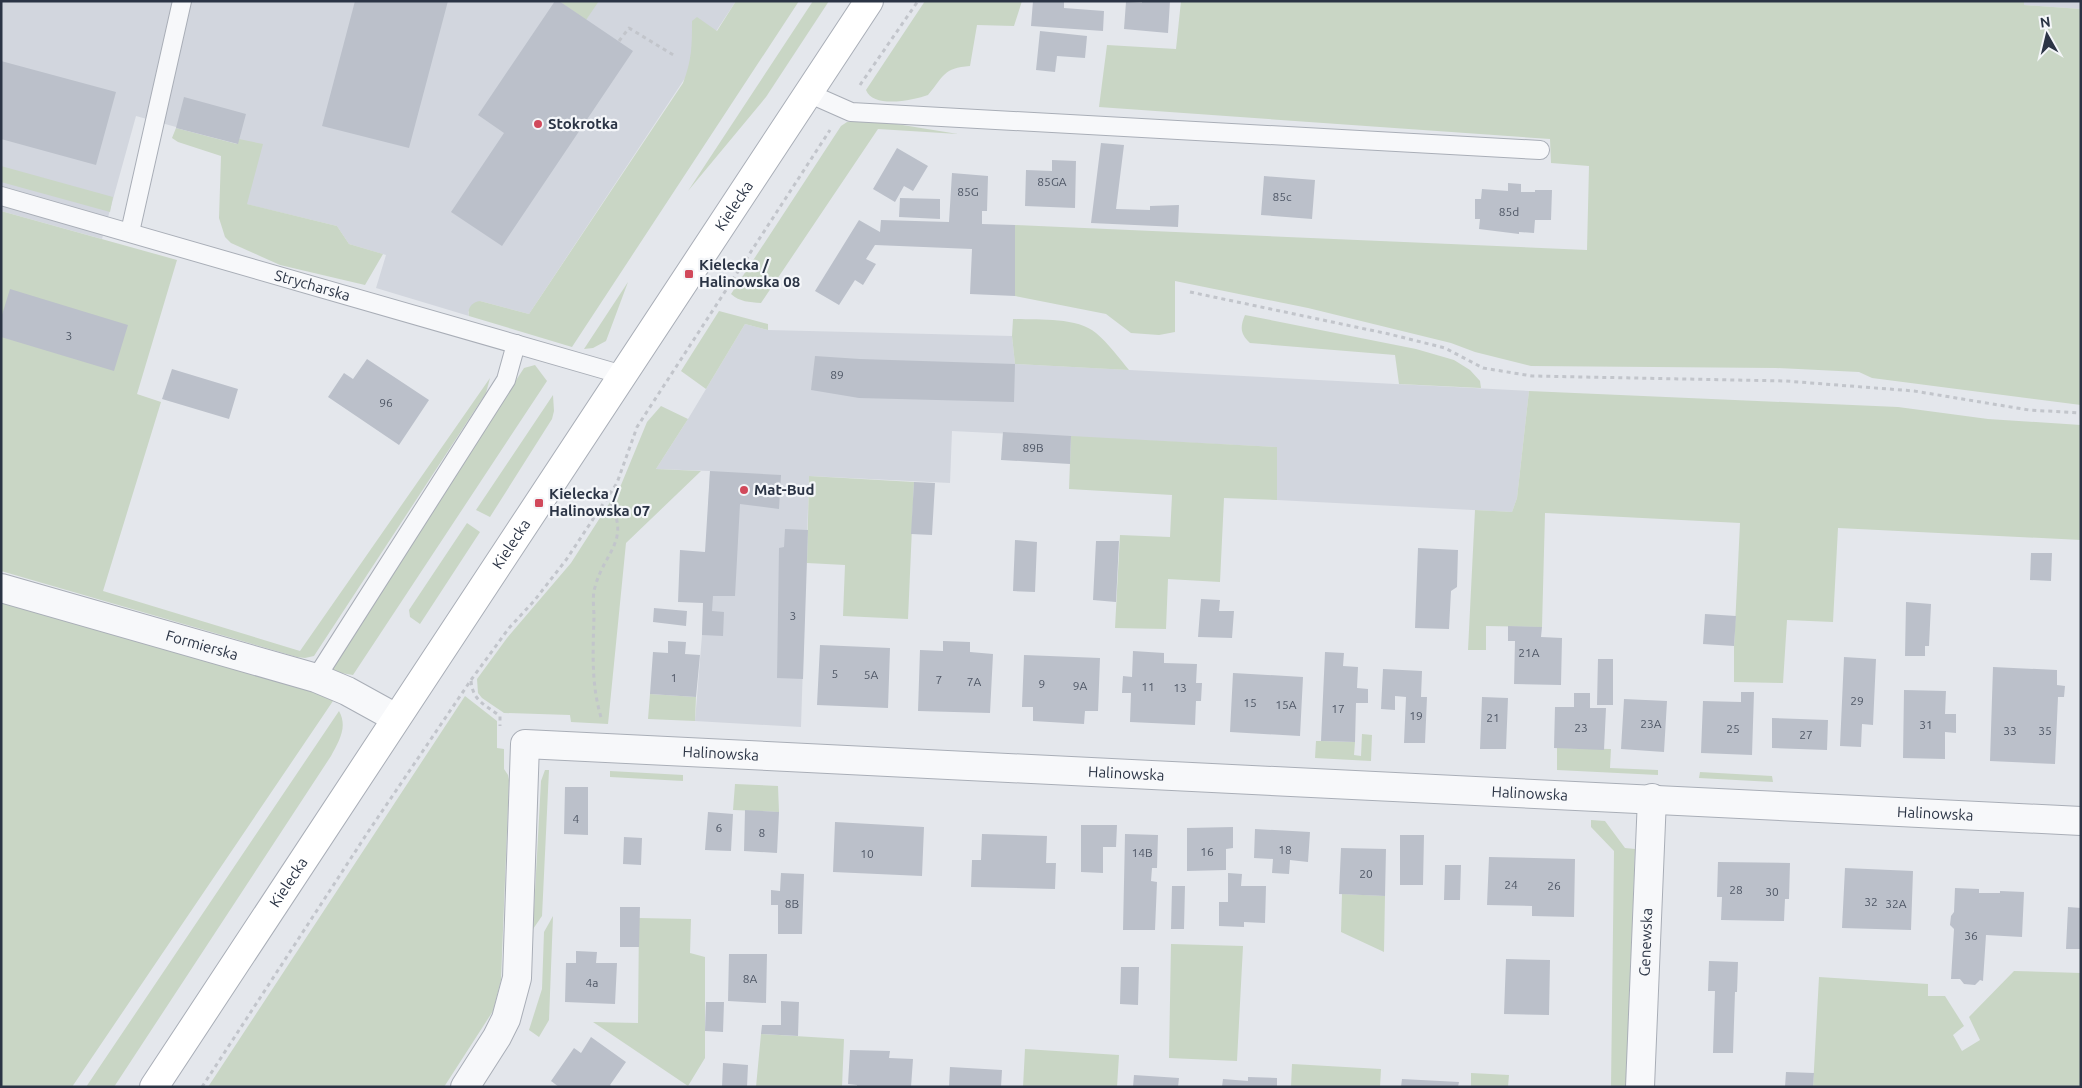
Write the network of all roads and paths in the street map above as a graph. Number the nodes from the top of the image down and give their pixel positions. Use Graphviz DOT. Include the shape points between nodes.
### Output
graph roads {
  1 [pos="182,1"];
  2 [pos="869,1"];
  3 [pos="918,1"];
  4 [pos="619,41"];
  5 [pos="675,56"];
  6 [pos="808,93"];
  7 [pos="844,109"];
  8 [pos="1540,150"];
  9 [pos="1,196"];
  10 [pos="130,232"];
  11 [pos="1190,292"];
  12 [pos="516,344"];
  13 [pos="623,375"];
  14 [pos="2081,413"];
  15 [pos="607,498"];
  16 [pos="1,588"];
  17 [pos="316,678"];
  18 [pos="396,718"];
  19 [pos="602,721"];
  20 [pos="1652,798"];
  21 [pos="2081,820"];
  22 [pos="154,1087"];
  23 [pos="202,1087"];
  24 [pos="465,1087"];
  25 [pos="1640,1087"];
  1 -- 10 [label="lane"];
  2 -- 6 [label="main road, Kielecka"];
  3 -- 7 [label="path"];
  4 -- 5 [label="path" via="629,28"];
  6 -- 7 [label="lane"];
  6 -- 13 [label="main road, Kielecka"];
  7 -- 8 [label="lane"];
  7 -- 15 [label="path" via="637,427 617,483"];
  9 -- 10 [label="lane, Strycharska"];
  10 -- 12 [label="lane, Strycharska"];
  11 -- 14 [label="path" via="1389,334 1445,348 1482,368 1532,376 1786,381 1914,391 2029,410"];
  12 -- 13 [label="lane, Strycharska"];
  12 -- 17 [label="lane" via="506,380"];
  13 -- 18 [label="main road, Kielecka"];
  15 -- 19 [label="path" via="617,520 618,534 594,588 593,682"];
  15 -- 23 [label="path" via="566,560 509,628 465,688"];
  16 -- 17 [label="street, Formierska"];
  17 -- 18 [label="street, Formierska"];
  18 -- 22 [label="main road, Kielecka"];
  20 -- 21 [label="street, Halinowska"];
  20 -- 24 [label="street, Halinowska" via="525,744 517,978 506,1019"];
  20 -- 25 [label="street, Genewska"];
}
